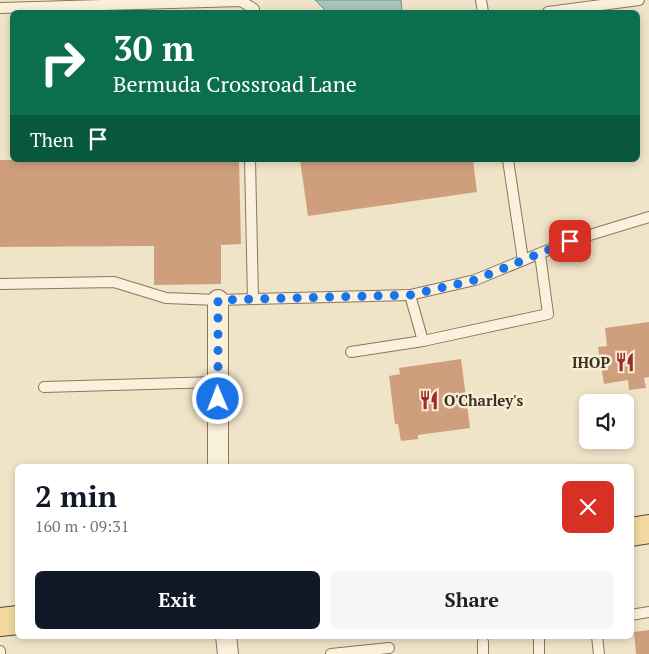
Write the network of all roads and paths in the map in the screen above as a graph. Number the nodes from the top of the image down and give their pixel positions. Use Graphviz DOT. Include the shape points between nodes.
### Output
graph roads {
  1 [pos="639,0"];
  2 [pos="0,8"];
  3 [pos="254,10"];
  4 [pos="563,10"];
  5 [pos="250,162"];
  6 [pos="508,162"];
  7 [pos="649,217"];
  8 [pos="540,254"];
  9 [pos="523,260"];
  10 [pos="0,284"];
  11 [pos="410,295"];
  12 [pos="252,299"];
  13 [pos="218,300"];
  14 [pos="423,341"];
  15 [pos="351,352"];
  16 [pos="217,382"];
  17 [pos="44,387"];
  18 [pos="218,464"];
  19 [pos="649,529"];
  20 [pos="634,532"];
  21 [pos="649,612"];
  22 [pos="634,614"];
  23 [pos="15,620"];
  24 [pos="0,622"];
  25 [pos="226,639"];
  26 [pos="539,639"];
  27 [pos="597,639"];
  28 [pos="483,642"];
  29 [pos="389,651"];
  30 [pos="228,654"];
  31 [pos="331,654"];
  32 [pos="483,654"];
  33 [pos="539,654"];
  34 [pos="599,654"];
  1 -- 4 [label="lane"];
  2 -- 3 [label="lane" via="242,1"];
  5 -- 12 [label="lane"];
  6 -- 9 [label="lane"];
  7 -- 8 [label="lane" via="570,241"];
  8 -- 9 [label="lane"];
  8 -- 14 [label="lane" via="548,314"];
  9 -- 11 [label="lane" via="475,280"];
  10 -- 13 [label="lane" via="114,282 166,298"];
  11 -- 12 [label="lane"];
  11 -- 14 [label="lane"];
  12 -- 13 [label="lane"];
  13 -- 16 [label="street"];
  14 -- 15 [label="lane"];
  16 -- 17 [label="lane"];
  16 -- 18 [label="street"];
  19 -- 20 [label="main road"];
  21 -- 22 [label="lane"];
  23 -- 24 [label="main road"];
  25 -- 30 [label="street"];
  26 -- 33 [label="lane"];
  27 -- 34 [label="lane"];
  28 -- 32 [label="lane"];
  29 -- 31 [label="lane"];
}
